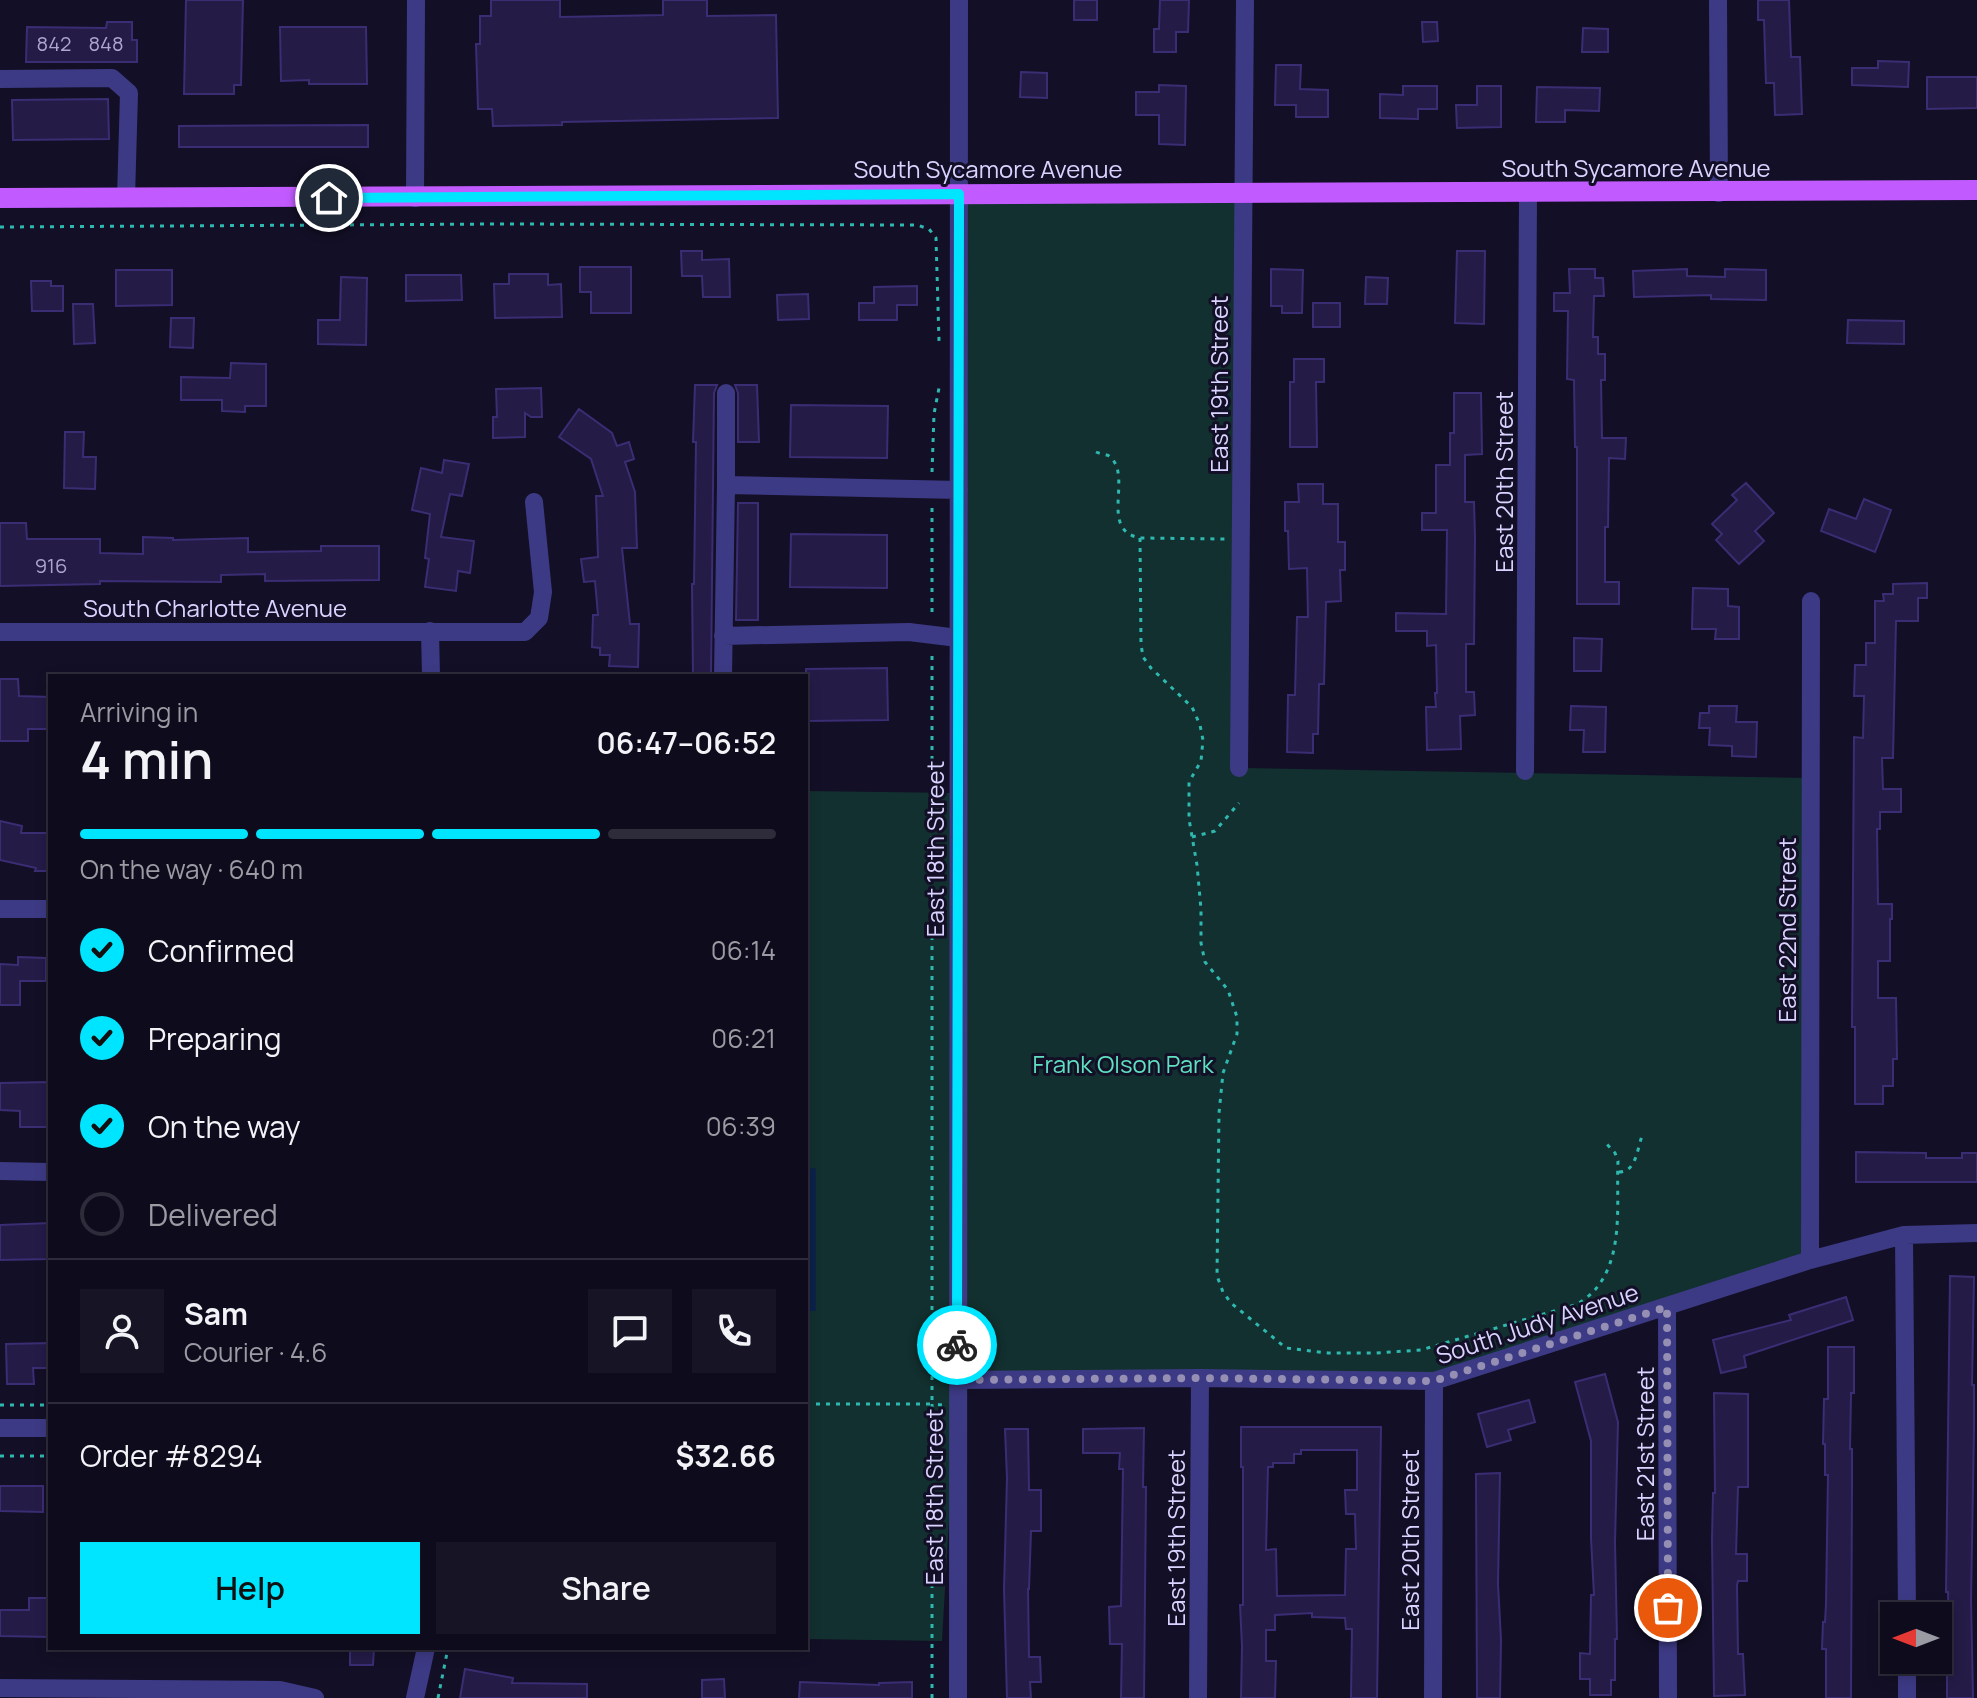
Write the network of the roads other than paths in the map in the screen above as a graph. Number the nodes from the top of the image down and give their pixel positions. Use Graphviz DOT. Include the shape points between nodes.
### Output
graph roads {
  1 [pos="416,0"];
  2 [pos="959,0"];
  3 [pos="1245,0"];
  4 [pos="1718,0"];
  5 [pos="0,79"];
  6 [pos="1977,190"];
  7 [pos="1528,193"];
  8 [pos="1719,193"];
  9 [pos="959,194"];
  10 [pos="1243,194"];
  11 [pos="0,198"];
  12 [pos="126,198"];
  13 [pos="415,198"];
  14 [pos="726,393"];
  15 [pos="726,485"];
  16 [pos="959,490"];
  17 [pos="534,502"];
  18 [pos="1811,601"];
  19 [pos="430,631"];
  20 [pos="0,632"];
  21 [pos="723,636"];
  22 [pos="958,638"];
  23 [pos="431,674"];
  24 [pos="723,674"];
  25 [pos="1239,768"];
  26 [pos="1525,771"];
  27 [pos="0,909"];
  28 [pos="48,909"];
  29 [pos="0,1171"];
  30 [pos="48,1172"];
  31 [pos="1977,1233"];
  32 [pos="1904,1235"];
  33 [pos="1810,1260"];
  34 [pos="1667,1307"];
  35 [pos="1200,1378"];
  36 [pos="957,1380"];
  37 [pos="1434,1381"];
  38 [pos="0,1428"];
  39 [pos="48,1428"];
  40 [pos="1907,1602"];
  41 [pos="426,1650"];
  42 [pos="1907,1674"];
  43 [pos="0,1688"];
  44 [pos="315,1698"];
  45 [pos="415,1698"];
  46 [pos="958,1698"];
  47 [pos="1198,1698"];
  48 [pos="1433,1698"];
  49 [pos="1668,1698"];
  50 [pos="1907,1698"];
  1 -- 13 [label="street"];
  2 -- 9 [label="street, East 18th Street"];
  3 -- 10 [label="street, East 19th Street"];
  4 -- 8 [label="street"];
  5 -- 12 [label="street" via="112,78 129,93"];
  6 -- 8 [label="main road, South Sycamore Avenue"];
  7 -- 8 [label="main road, South Sycamore Avenue"];
  7 -- 10 [label="main road, South Sycamore Avenue"];
  7 -- 26 [label="street, East 20th Street"];
  9 -- 10 [label="main road, South Sycamore Avenue"];
  9 -- 13 [label="main road, South Sycamore Avenue"];
  9 -- 16 [label="street, East 18th Street"];
  10 -- 25 [label="street, East 19th Street"];
  11 -- 12 [label="main road, South Sycamore Avenue"];
  12 -- 13 [label="main road, South Sycamore Avenue"];
  14 -- 15 [label="street"];
  15 -- 16 [label="street"];
  15 -- 21 [label="street"];
  16 -- 22 [label="street, East 18th Street"];
  17 -- 19 [label="street, South Charlotte Avenue" via="543,592 539,618 525,632"];
  18 -- 33 [label="street, East 22nd Street"];
  19 -- 20 [label="street, South Charlotte Avenue"];
  19 -- 23 [label="street"];
  21 -- 22 [label="street" via="909,632"];
  21 -- 24 [label="street"];
  22 -- 36 [label="street, East 18th Street"];
  27 -- 28 [label="street"];
  29 -- 30 [label="street"];
  31 -- 32 [label="street, South Judy Avenue"];
  32 -- 33 [label="street, South Judy Avenue"];
  32 -- 40 [label="street"];
  33 -- 34 [label="street, South Judy Avenue"];
  34 -- 37 [label="street, South Judy Avenue"];
  34 -- 49 [label="street, East 21st Street"];
  35 -- 36 [label="street, South Judy Avenue"];
  35 -- 37 [label="street, South Judy Avenue"];
  35 -- 47 [label="street, East 19th Street"];
  36 -- 46 [label="street, East 18th Street"];
  37 -- 48 [label="street, East 20th Street"];
  38 -- 39 [label="street"];
  41 -- 45 [label="street"];
  42 -- 50 [label="street"];
  43 -- 44 [label="street" via="265,1689"];
}
